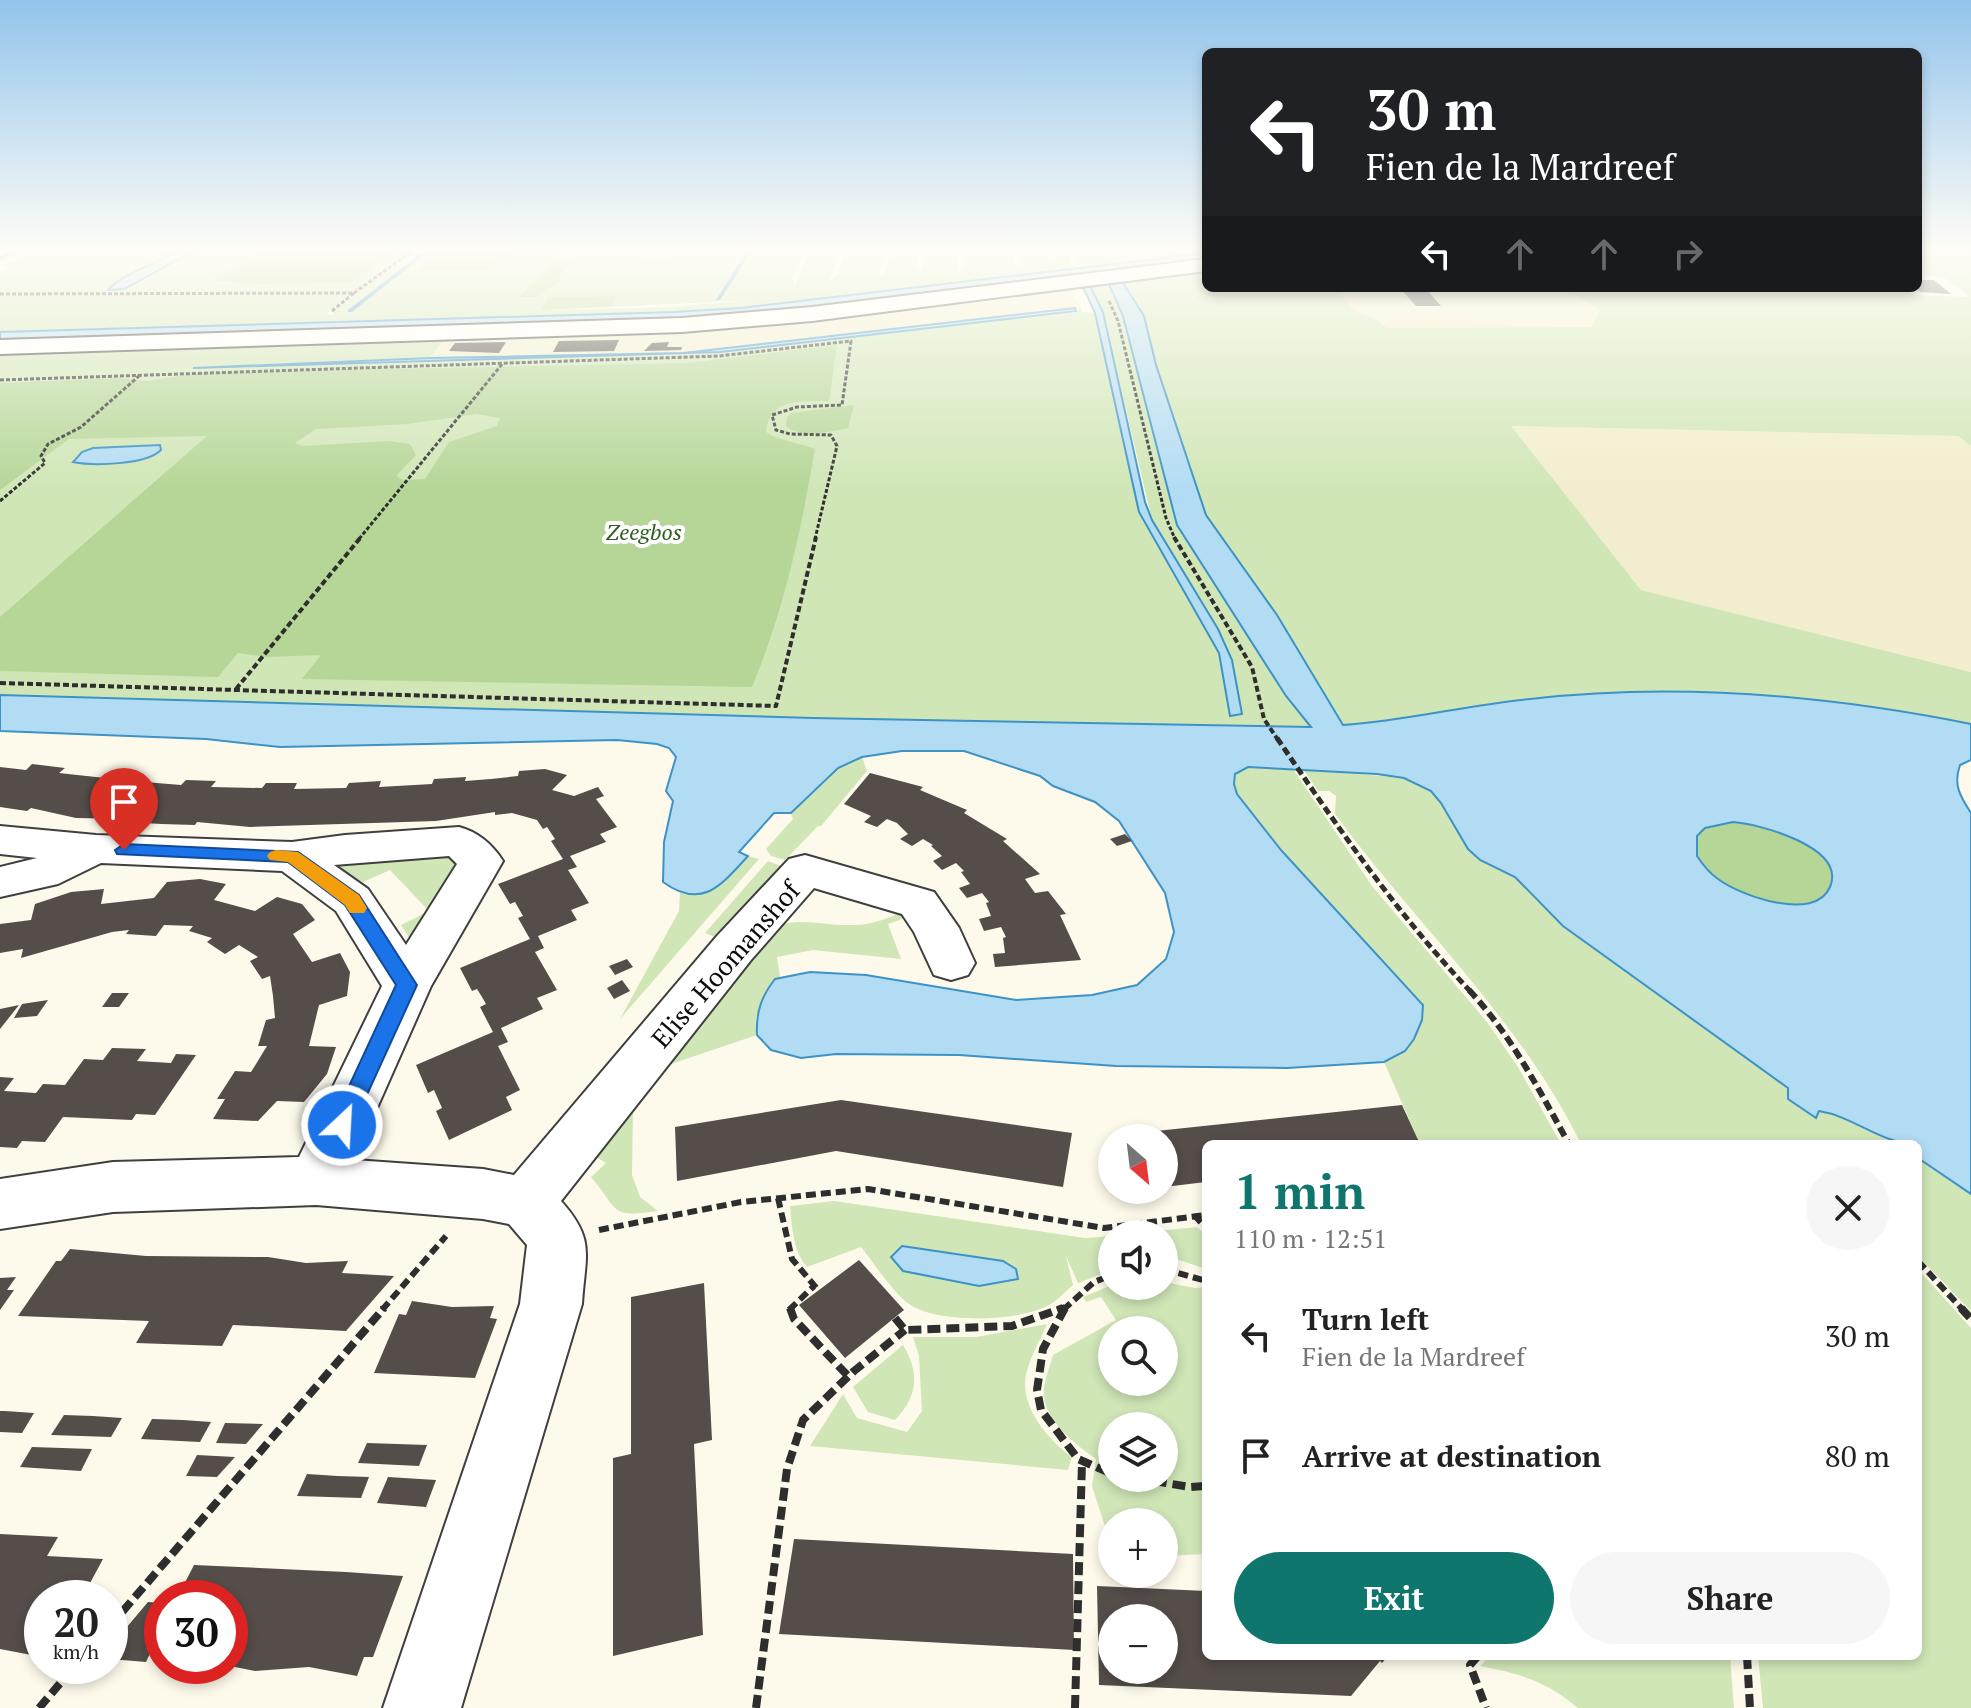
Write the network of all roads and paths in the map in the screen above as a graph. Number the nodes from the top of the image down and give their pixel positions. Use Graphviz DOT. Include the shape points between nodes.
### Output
graph roads {
  1 [pos="526,331"];
  2 [pos="1120,331"];
  3 [pos="0,347"];
  4 [pos="503,363"];
  5 [pos="140,375"];
  6 [pos="0,380"];
  7 [pos="0,501"];
  8 [pos="0,683"];
  9 [pos="236,690"];
  10 [pos="0,840"];
  11 [pos="96,849"];
  12 [pos="292,857"];
  13 [pos="0,882"];
  14 [pos="951,963"];
  15 [pos="407,985"];
  16 [pos="1567,1140"];
  17 [pos="316,1181"];
  18 [pos="778,1198"];
  19 [pos="0,1204"];
  20 [pos="522,1211"];
  21 [pos="1194,1215"];
  22 [pos="1202,1215"];
  23 [pos="1202,1224"];
  24 [pos="1922,1265"];
  25 [pos="1178,1273"];
  26 [pos="1202,1280"];
  27 [pos="1098,1282"];
  28 [pos="1066,1307"];
  29 [pos="895,1318"];
  30 [pos="1971,1319"];
  31 [pos="905,1330"];
  32 [pos="848,1376"];
  33 [pos="1082,1462"];
  34 [pos="1098,1468"];
  35 [pos="1178,1485"];
  36 [pos="1202,1486"];
  37 [pos="128,1608"];
  38 [pos="1474,1660"];
  39 [pos="1747,1660"];
  40 [pos="60,1684"];
  41 [pos="39,1708"];
  42 [pos="422,1708"];
  43 [pos="756,1708"];
  44 [pos="1075,1708"];
  45 [pos="1486,1708"];
  46 [pos="1750,1708"];
  1 -- 3 [label="street"];
  2 -- 16 [label="path" via="1166,518 1252,667 1264,719 1395,906 1495,1018"];
  4 -- 5 [label="path"];
  4 -- 9 [label="path"];
  4 -- 9 [label="path" via="719,356 851,341 842,405 805,406 772,415 776,430 831,435 837,446 776,706"];
  5 -- 6 [label="path"];
  5 -- 7 [label="path" via="79,428 55,437 41,456 45,463"];
  8 -- 9 [label="path"];
  10 -- 11 [label="street"];
  11 -- 12 [label="street"];
  11 -- 13 [label="street" via="42,873"];
  12 -- 15 [label="street" via="352,900"];
  12 -- 15 [label="street" via="459,841 481,861"];
  14 -- 20 [label="street, Elise Hoomanshof" via="918,903 805,870 734,948"];
  15 -- 17 [label="street"];
  17 -- 19 [label="street" via="113,1187"];
  17 -- 20 [label="street"];
  18 -- 20 [label="path"];
  18 -- 21 [label="path" via="868,1189 1104,1228"];
  18 -- 32 [label="path" via="792,1259 816,1289 789,1309"];
  20 -- 37 [label="path"];
  20 -- 42 [label="street" via="551,1304"];
  21 -- 22 [label="path"];
  21 -- 23 [label="path"];
  24 -- 30 [label="path"];
  25 -- 26 [label="path"];
  27 -- 28 [label="path" via="1076,1292"];
  28 -- 31 [label="path" via="1012,1326"];
  28 -- 33 [label="path" via="1041,1359 1038,1392 1041,1412"];
  29 -- 31 [label="path"];
  31 -- 32 [label="path"];
  32 -- 43 [label="path" via="803,1420 787,1469"];
  33 -- 34 [label="path"];
  33 -- 44 [label="path"];
  35 -- 36 [label="path"];
  38 -- 45 [label="path" via="1470,1665"];
  39 -- 46 [label="path"];
  40 -- 41 [label="path"];
}
